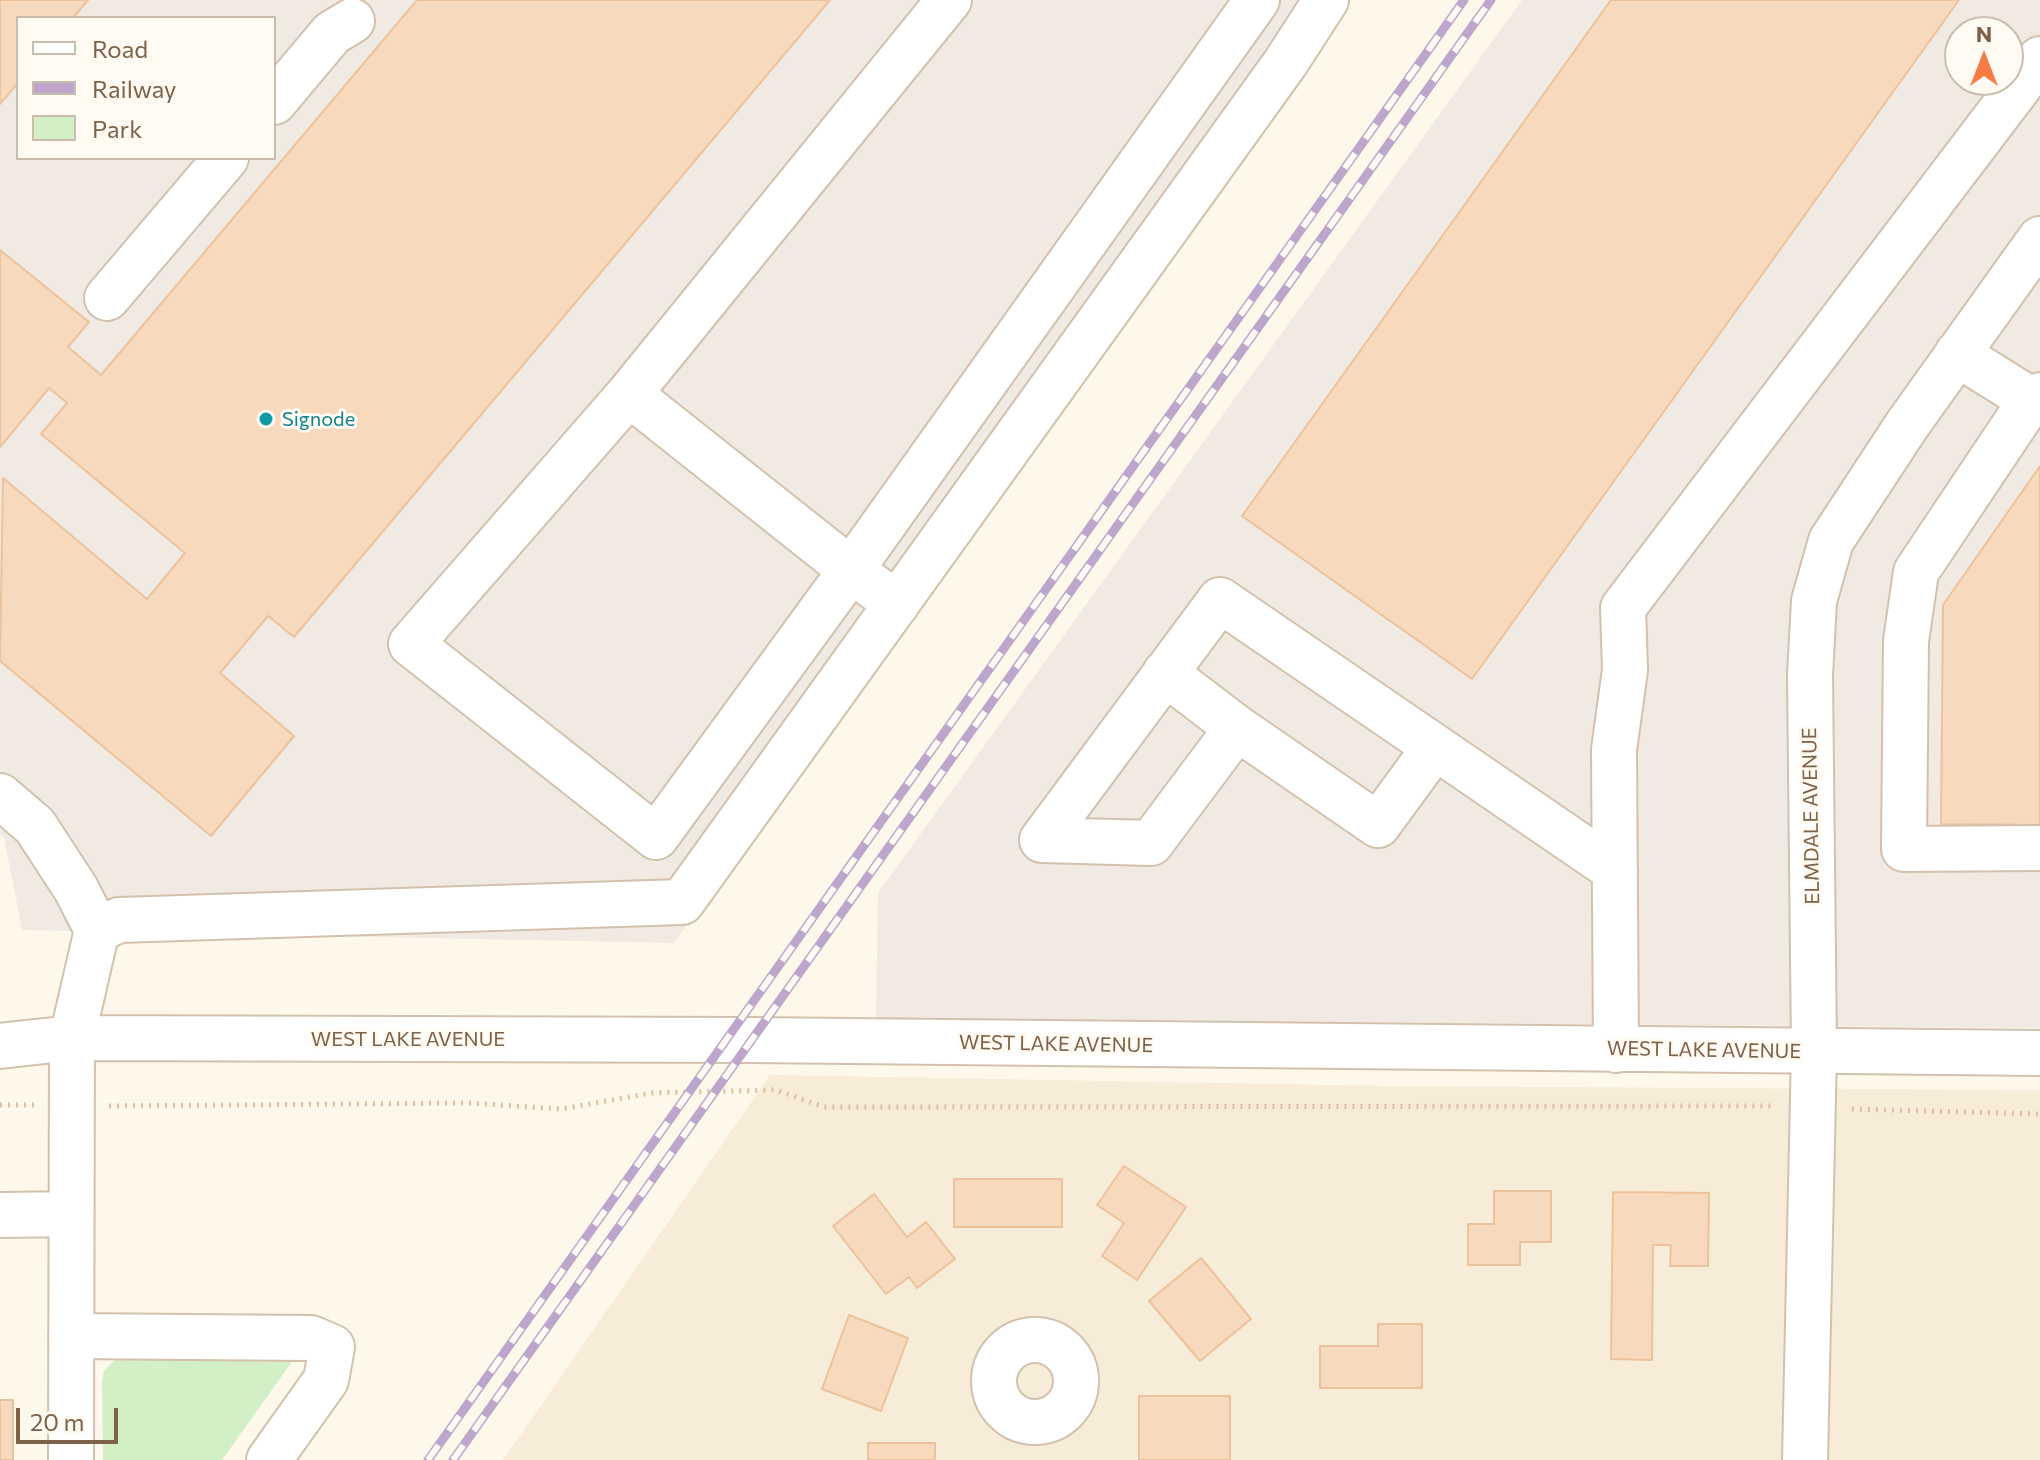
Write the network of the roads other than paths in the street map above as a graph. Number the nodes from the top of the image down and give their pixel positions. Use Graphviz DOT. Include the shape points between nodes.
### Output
graph roads {
  1 [pos="949,0"];
  2 [pos="1257,0"];
  3 [pos="1326,0"];
  4 [pos="349,7"];
  5 [pos="2040,59"];
  6 [pos="276,100"];
  7 [pos="224,160"];
  8 [pos="1084,243"];
  9 [pos="2033,263"];
  10 [pos="1131,278"];
  11 [pos="107,298"];
  12 [pos="1957,354"];
  13 [pos="629,394"];
  14 [pos="2036,398"];
  15 [pos="851,570"];
  16 [pos="897,604"];
  17 [pos="1165,673"];
  18 [pos="1237,728"];
  19 [pos="1435,747"];
  20 [pos="697,781"];
  21 [pos="0,796"];
  22 [pos="745,815"];
  23 [pos="2040,848"];
  24 [pos="1615,870"];
  25 [pos="97,930"];
  26 [pos="0,1029"];
  27 [pos="72,1038"];
  28 [pos="0,1046"];
  29 [pos="1616,1050"];
  30 [pos="1814,1051"];
  31 [pos="2040,1053"];
  32 [pos="71,1214"];
  33 [pos="0,1215"];
  34 [pos="71,1336"];
  35 [pos="71,1460"];
  36 [pos="269,1460"];
  37 [pos="1805,1460"];
  1 -- 13 [label="street"];
  2 -- 8 [label="street"];
  3 -- 10 [label="street"];
  4 -- 6 [label="street"];
  5 -- 24 [label="street" via="1623,608 1625,670 1614,750"];
  7 -- 11 [label="street"];
  8 -- 10 [label="street"];
  8 -- 15 [label="street"];
  9 -- 12 [label="street, ELMDALE AVENUE"];
  10 -- 16 [label="street"];
  12 -- 14 [label="street"];
  12 -- 30 [label="street, ELMDALE AVENUE" via="1831,541 1814,601"];
  13 -- 15 [label="street"];
  13 -- 20 [label="street" via="411,644 656,837"];
  14 -- 23 [label="street" via="1916,572 1906,641 1904,849"];
  15 -- 16 [label="street"];
  15 -- 20 [label="street"];
  16 -- 22 [label="street"];
  17 -- 18 [label="street"];
  17 -- 18 [label="street" via="1042,840 1151,843"];
  17 -- 19 [label="street" via="1220,600"];
  18 -- 19 [label="street" via="1378,825"];
  19 -- 24 [label="street"];
  20 -- 22 [label="street"];
  21 -- 25 [label="street" via="35,826"];
  22 -- 25 [label="street" via="682,902 119,920"];
  24 -- 29 [label="street"];
  25 -- 27 [label="street"];
  26 -- 27 [label="street, WEST LAKE AVENUE"];
  27 -- 28 [label="street, WEST LAKE AVENUE"];
  27 -- 29 [label="street, WEST LAKE AVENUE"];
  27 -- 32 [label="street"];
  29 -- 30 [label="street, WEST LAKE AVENUE"];
  30 -- 31 [label="street, WEST LAKE AVENUE"];
  30 -- 37 [label="street, ELMDALE AVENUE"];
  32 -- 33 [label="street"];
  32 -- 34 [label="street"];
  34 -- 35 [label="street"];
  34 -- 36 [label="street" via="311,1338 332,1347 326,1380"];
}
